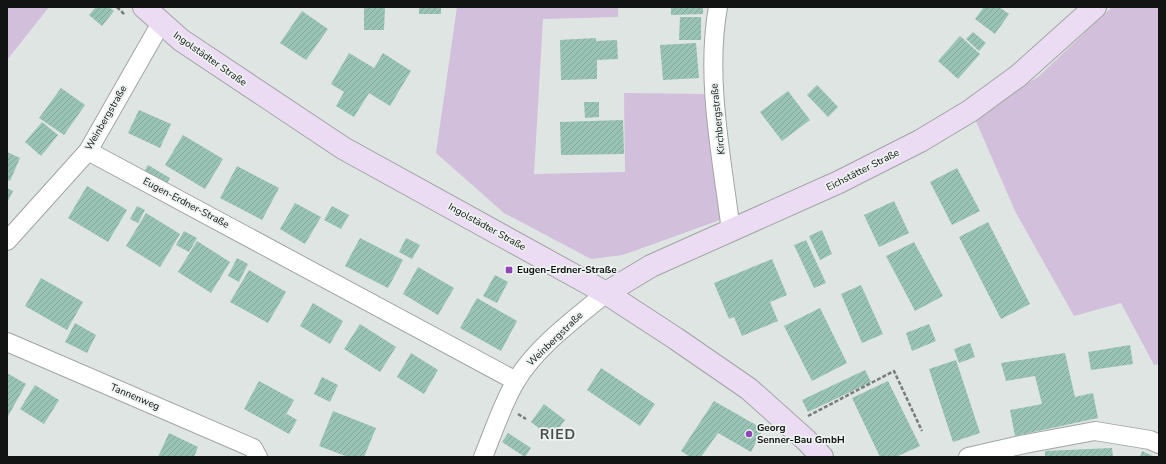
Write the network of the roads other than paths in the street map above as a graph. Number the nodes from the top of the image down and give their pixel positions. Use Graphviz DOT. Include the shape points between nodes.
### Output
graph roads {
  1 [pos="144,7"];
  2 [pos="718,7"];
  3 [pos="1095,7"];
  4 [pos="161,23"];
  5 [pos="88,150"];
  6 [pos="731,231"];
  7 [pos="7,241"];
  8 [pos="606,293"];
  9 [pos="7,342"];
  10 [pos="516,381"];
  11 [pos="1159,444"];
  12 [pos="258,457"];
  13 [pos="483,457"];
  14 [pos="822,457"];
  15 [pos="968,457"];
  1 -- 4 [label="main road, Ingolstädter Straße"];
  2 -- 6 [label="street, Kirchbergstraße" via="713,33 714,86"];
  3 -- 6 [label="main road, Eichstätter Straße" via="1018,76 970,111 920,141 839,182"];
  4 -- 5 [label="street, Weinbergstraße"];
  4 -- 8 [label="main road, Ingolstädter Straße" via="181,40 343,148"];
  5 -- 7 [label="street, Weinbergstraße"];
  5 -- 10 [label="street, Eugen-Erdner-Straße"];
  6 -- 8 [label="main road, Eichstätter Straße" via="651,266"];
  8 -- 10 [label="street, Weinbergstraße" via="534,357"];
  8 -- 14 [label="main road, Ingolstädter Straße" via="749,389"];
  9 -- 12 [label="street, Tannenweg" via="253,448"];
  10 -- 13 [label="street, Weinbergstraße"];
  11 -- 15 [label="street" via="1150,440 1095,431"];
}
